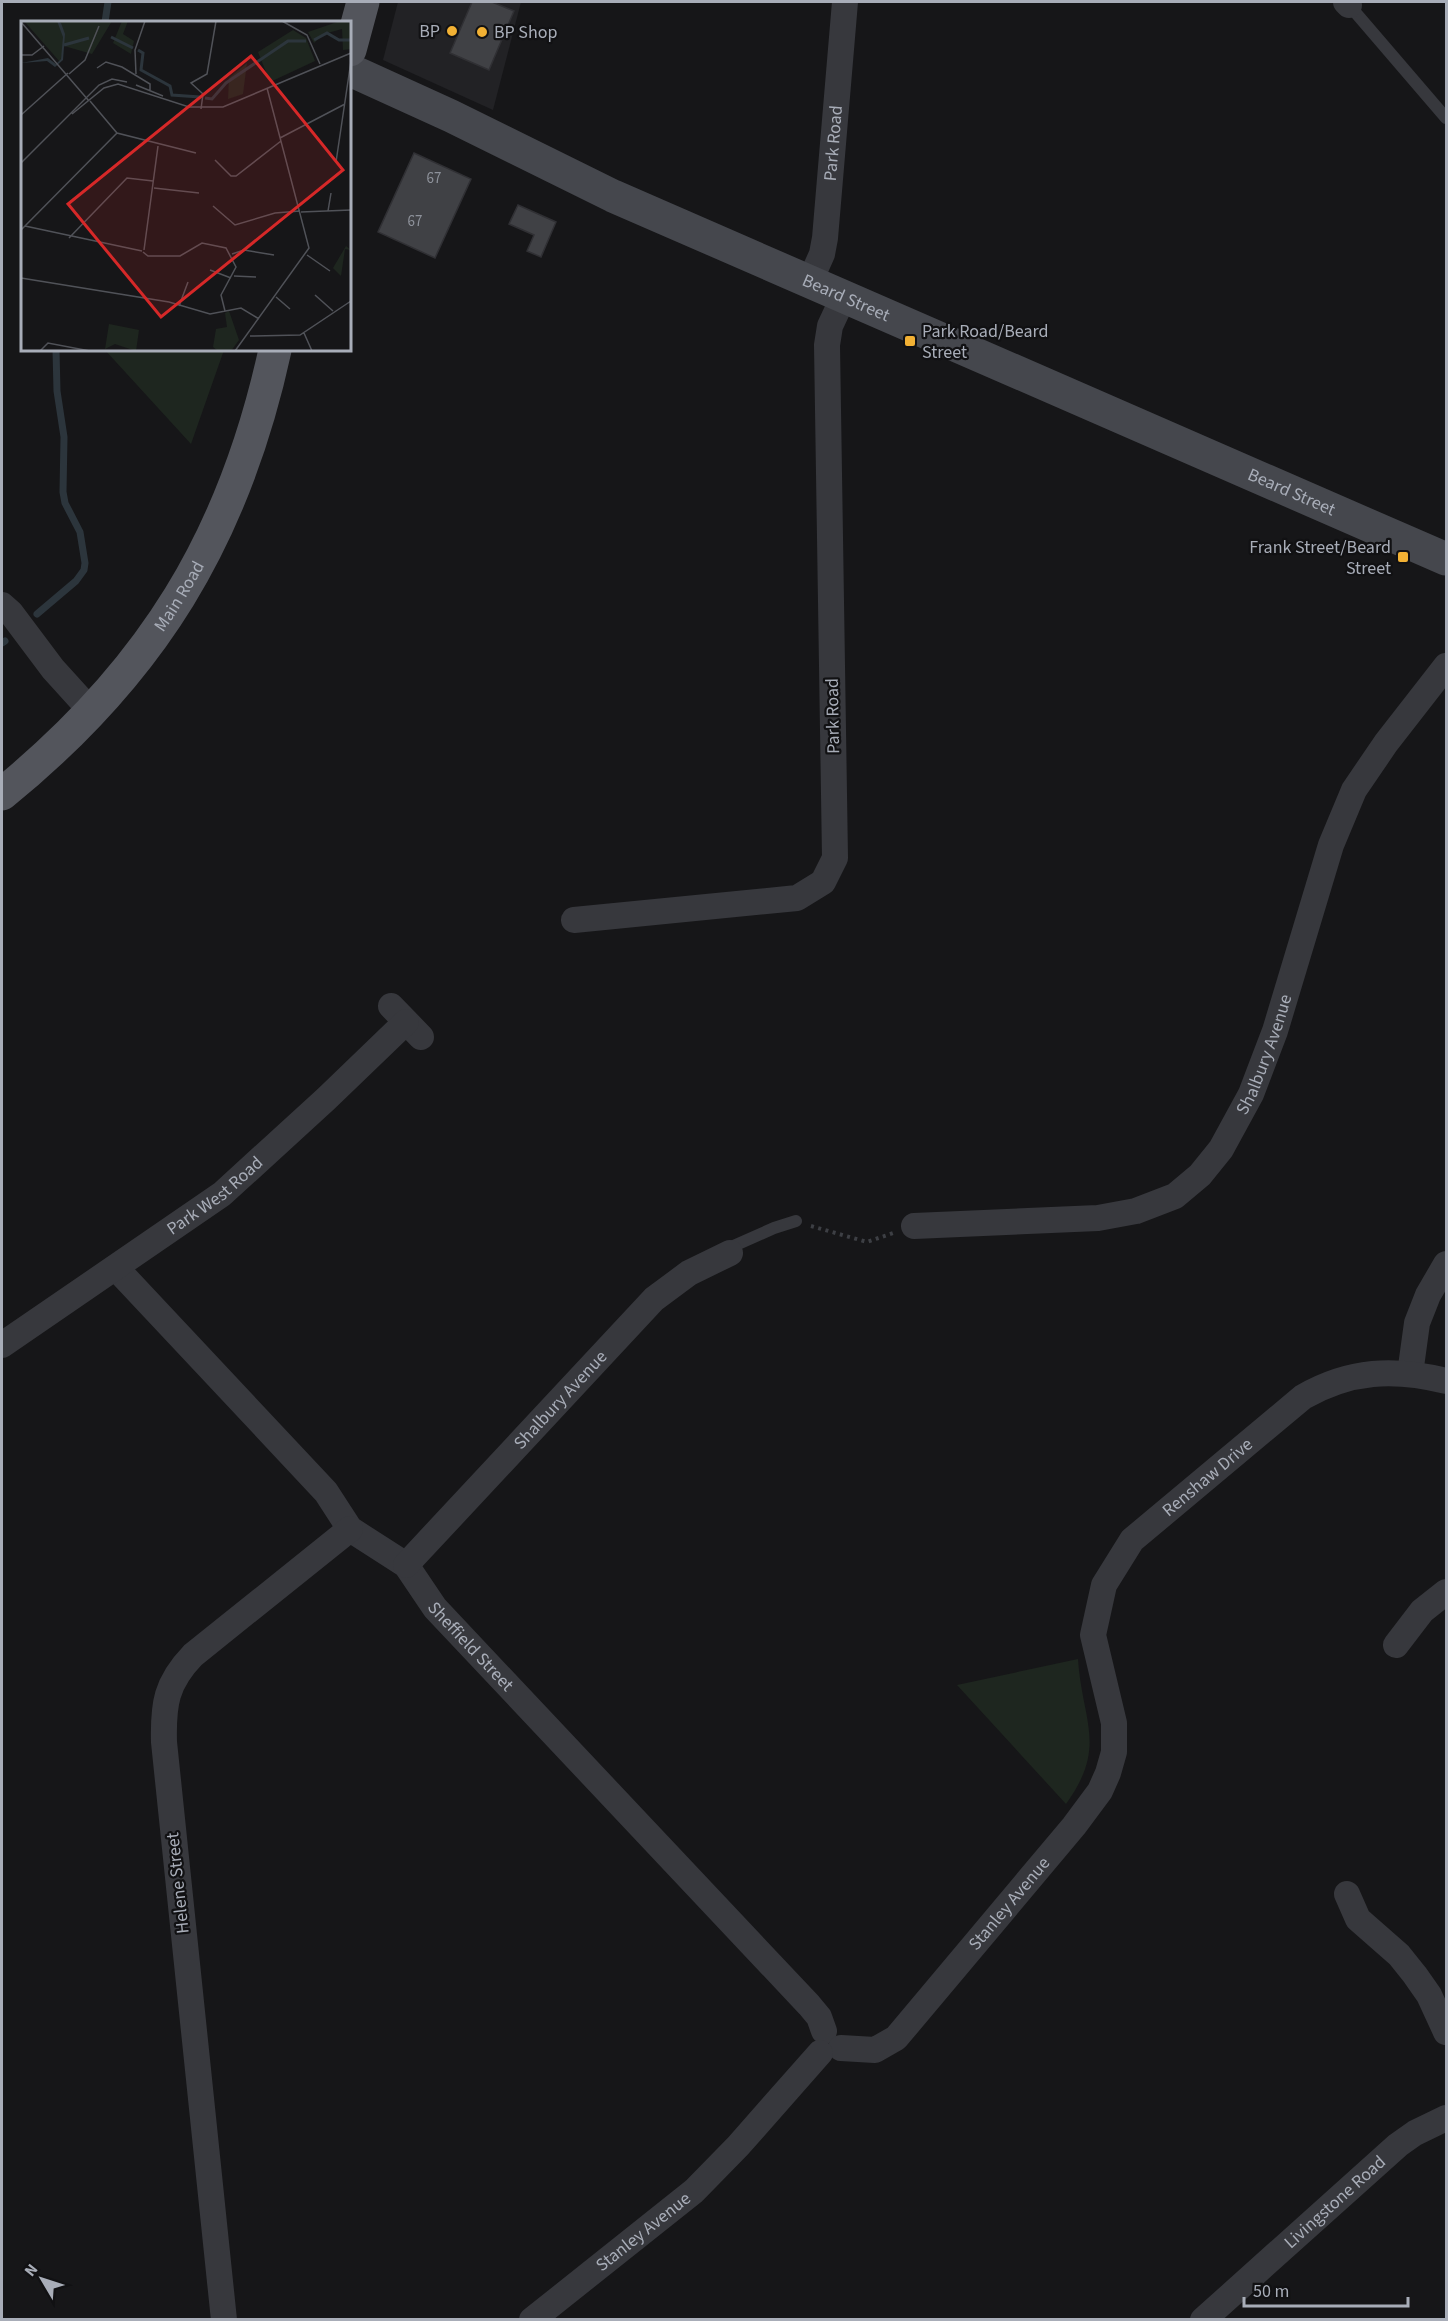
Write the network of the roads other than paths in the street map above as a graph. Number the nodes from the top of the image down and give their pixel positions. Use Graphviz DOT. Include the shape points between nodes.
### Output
graph roads {
  1 [pos="363,2"];
  2 [pos="845,2"];
  3 [pos="1348,3"];
  4 [pos="351,46"];
  5 [pos="351,69"];
  6 [pos="1446,118"];
  7 [pos="810,281"];
  8 [pos="844,296"];
  9 [pos="275,351"];
  10 [pos="1446,560"];
  11 [pos="2,604"];
  12 [pos="1446,666"];
  13 [pos="92,712"];
  14 [pos="2,794"];
  15 [pos="574,920"];
  16 [pos="406,1022"];
  17 [pos="796,1221"];
  18 [pos="914,1226"];
  19 [pos="731,1253"];
  20 [pos="1446,1264"];
  21 [pos="116,1268"];
  22 [pos="2,1345"];
  23 [pos="1410,1374"];
  24 [pos="1446,1381"];
  25 [pos="350,1529"];
  26 [pos="406,1565"];
  27 [pos="1446,1592"];
  28 [pos="1396,1645"];
  29 [pos="1110,1705"];
  30 [pos="1347,1894"];
  31 [pos="1446,2032"];
  32 [pos="828,2044"];
  33 [pos="1446,2118"];
  34 [pos="224,2319"];
  35 [pos="532,2319"];
  36 [pos="1203,2319"];
  1 -- 4 [label="main road"];
  2 -- 7 [label="street, Park Road" via="825,238"];
  3 -- 6 [label="lane"];
  5 -- 7 [label="street, Beard Street" via="613,195"];
  7 -- 8 [label="street, Beard Street"];
  8 -- 10 [label="street, Beard Street"];
  8 -- 15 [label="street, Park Road" via="826,345 835,858 823,882 798,898"];
  9 -- 13 [label="main road, Main Road" via="245,462 212,540 158,630"];
  11 -- 13 [label="street"];
  12 -- 18 [label="street, Shalbury Avenue" via="1354,790 1331,844 1275,1031 1251,1094 1221,1149 1200,1175 1175,1196 1136,1211 1098,1218"];
  13 -- 14 [label="main road, Main Road"];
  16 -- 21 [label="street, Park West Road" via="237,1181"];
  17 -- 19 [label="lane, Shalbury Avenue" via="774,1228"];
  19 -- 26 [label="street, Shalbury Avenue" via="689,1273 654,1299"];
  20 -- 23 [label="street" via="1417,1323"];
  21 -- 22 [label="street, Park West Road"];
  21 -- 25 [label="street, Sheffield Street" via="326,1492"];
  23 -- 24 [label="street, Renshaw Drive"];
  23 -- 29 [label="street, Renshaw Drive" via="1386,1372 1350,1378 1326,1384 1303,1397 1132,1540 1104,1585 1093,1635"];
  25 -- 26 [label="street, Sheffield Street"];
  25 -- 34 [label="street, Helene Street" via="193,1655 174,1679 164,1708 164,1742"];
  26 -- 32 [label="street, Sheffield Street" via="435,1608 809,2005 819,2018"];
  27 -- 28 [label="street" via="1422,1611"];
  29 -- 32 [label="street, Stanley Avenue" via="1114,1752 1108,1773 1090,1806 896,2038 875,2050"];
  30 -- 31 [label="street" via="1358,1919 1399,1955 1415,1975"];
  32 -- 35 [label="street, Stanley Avenue" via="694,2191"];
  33 -- 36 [label="street, Livingstone Road" via="1398,2145"];
}
